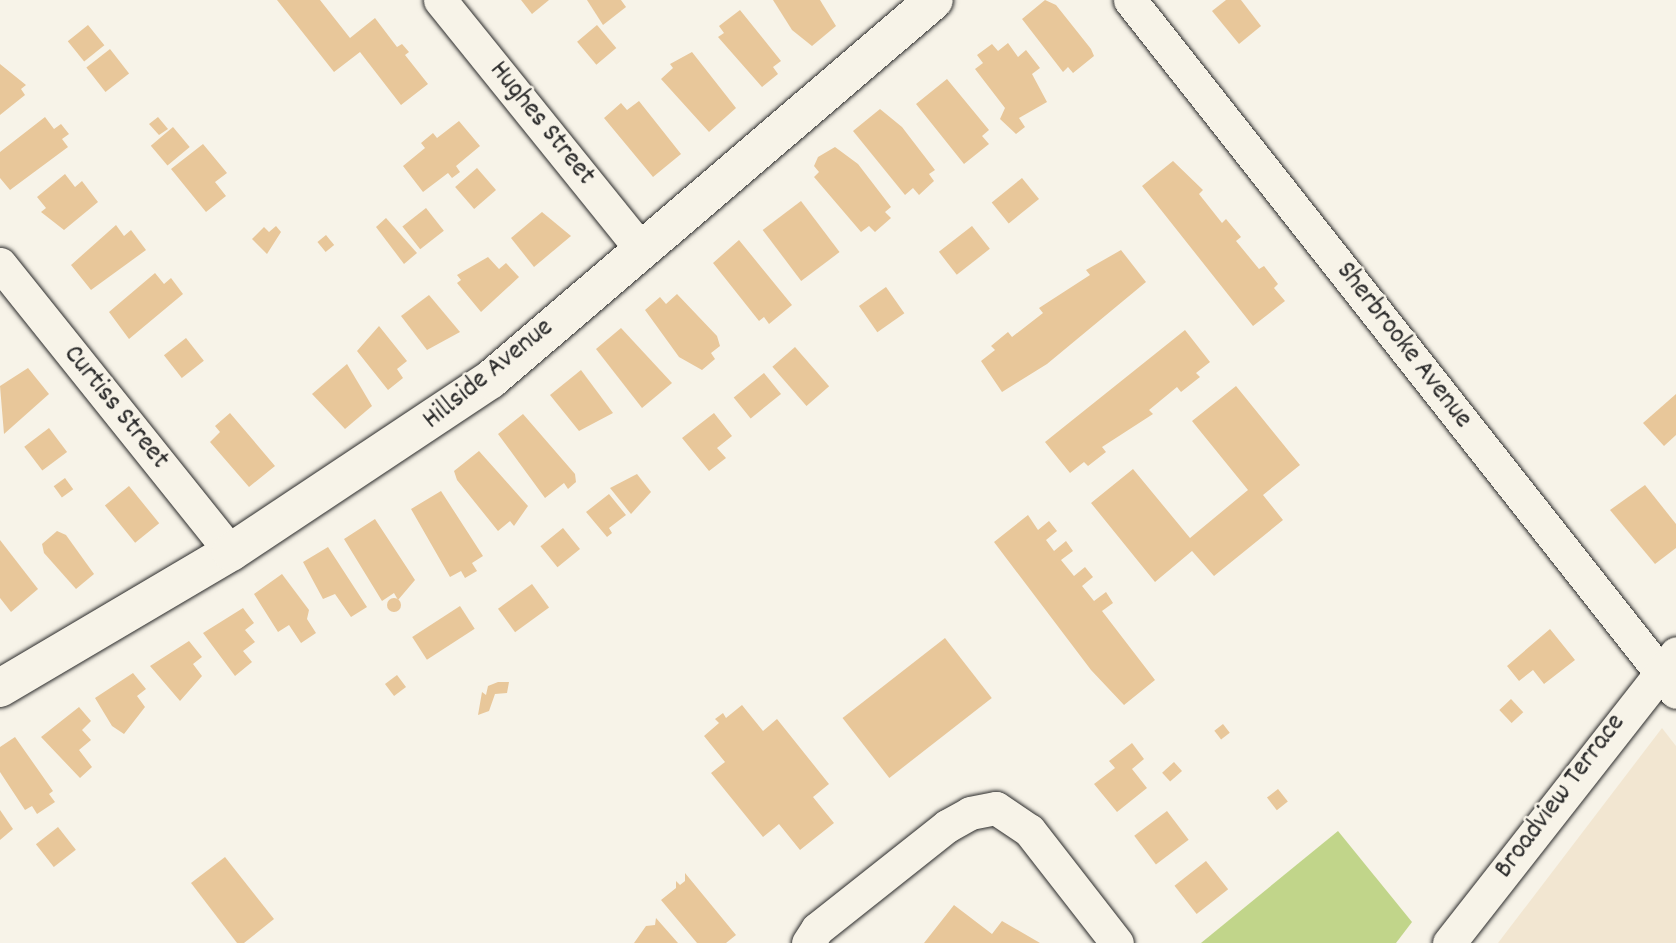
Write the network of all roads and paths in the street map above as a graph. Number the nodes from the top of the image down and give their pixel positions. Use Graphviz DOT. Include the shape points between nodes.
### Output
graph roads {
  1 [pos="440,0"];
  2 [pos="934,0"];
  3 [pos="1130,0"];
  4 [pos="641,249"];
  5 [pos="0,264"];
  6 [pos="231,552"];
  7 [pos="1670,672"];
  8 [pos="0,688"];
  9 [pos="808,943"];
  10 [pos="1117,943"];
  11 [pos="1448,943"];
  1 -- 4 [label="street, Hughes Street"];
  2 -- 4 [label="street, Hillside Avenue"];
  3 -- 7 [label="street, Sherbrooke Avenue"];
  4 -- 6 [label="street, Hillside Avenue" via="489,380"];
  5 -- 6 [label="street, Curtiss Street"];
  6 -- 8 [label="street, Hillside Avenue"];
  7 -- 11 [label="street, Broadview Terrace"];
  9 -- 10 [label="street" via="817,929 947,826 970,813 996,808 1030,830"];
}
